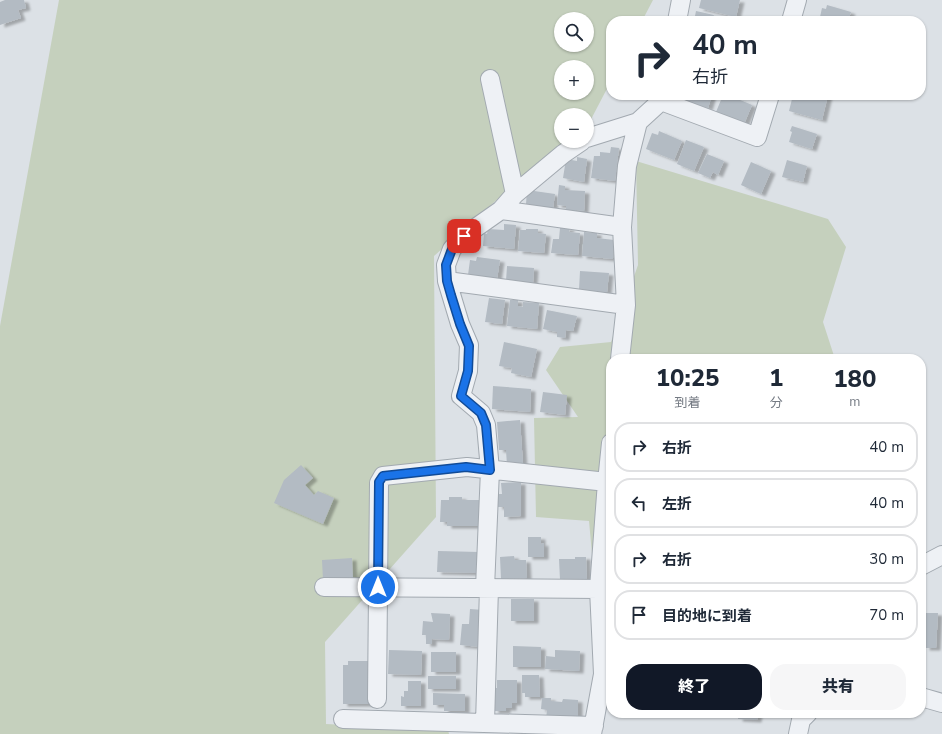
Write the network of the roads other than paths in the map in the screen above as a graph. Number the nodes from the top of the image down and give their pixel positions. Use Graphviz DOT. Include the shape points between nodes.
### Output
graph roads {
  1 [pos="681,0"];
  2 [pos="797,0"];
  3 [pos="677,16"];
  4 [pos="792,16"];
  5 [pos="490,79"];
  6 [pos="659,100"];
  7 [pos="666,100"];
  8 [pos="768,100"];
  9 [pos="638,122"];
  10 [pos="594,136"];
  11 [pos="572,148"];
  12 [pos="515,194"];
  13 [pos="502,210"];
  14 [pos="622,227"];
  15 [pos="447,281"];
  16 [pos="626,305"];
  17 [pos="621,354"];
  18 [pos="490,470"];
  19 [pos="606,482"];
  20 [pos="942,555"];
  21 [pos="926,563"];
  22 [pos="324,587"];
  23 [pos="378,587"];
  24 [pos="487,588"];
  25 [pos="600,589"];
  26 [pos="606,659"];
  27 [pos="606,675"];
  28 [pos="926,698"];
  29 [pos="378,699"];
  30 [pos="942,703"];
  31 [pos="803,718"];
  32 [pos="343,719"];
  33 [pos="485,723"];
  34 [pos="593,730"];
  35 [pos="798,734"];
  1 -- 3 [label="street"];
  2 -- 4 [label="street"];
  5 -- 12 [label="street"];
  6 -- 9 [label="street"];
  7 -- 8 [label="street" via="757,137"];
  9 -- 10 [label="street"];
  9 -- 14 [label="street" via="628,166"];
  11 -- 12 [label="street"];
  12 -- 13 [label="street"];
  13 -- 14 [label="street"];
  13 -- 15 [label="street" via="464,236 452,249 446,265"];
  14 -- 16 [label="street"];
  15 -- 16 [label="street"];
  15 -- 18 [label="street" via="469,346 468,371 461,396 481,413 486,425"];
  16 -- 17 [label="street"];
  18 -- 19 [label="street"];
  18 -- 23 [label="street" via="466,467 383,476 379,482"];
  18 -- 24 [label="street"];
  19 -- 25 [label="street"];
  20 -- 21 [label="street"];
  22 -- 23 [label="street"];
  23 -- 24 [label="street"];
  23 -- 29 [label="street"];
  24 -- 25 [label="street"];
  24 -- 33 [label="street"];
  25 -- 26 [label="street"];
  27 -- 34 [label="street"];
  28 -- 30 [label="street"];
  31 -- 35 [label="street"];
  32 -- 33 [label="street"];
  33 -- 34 [label="street"];
}
